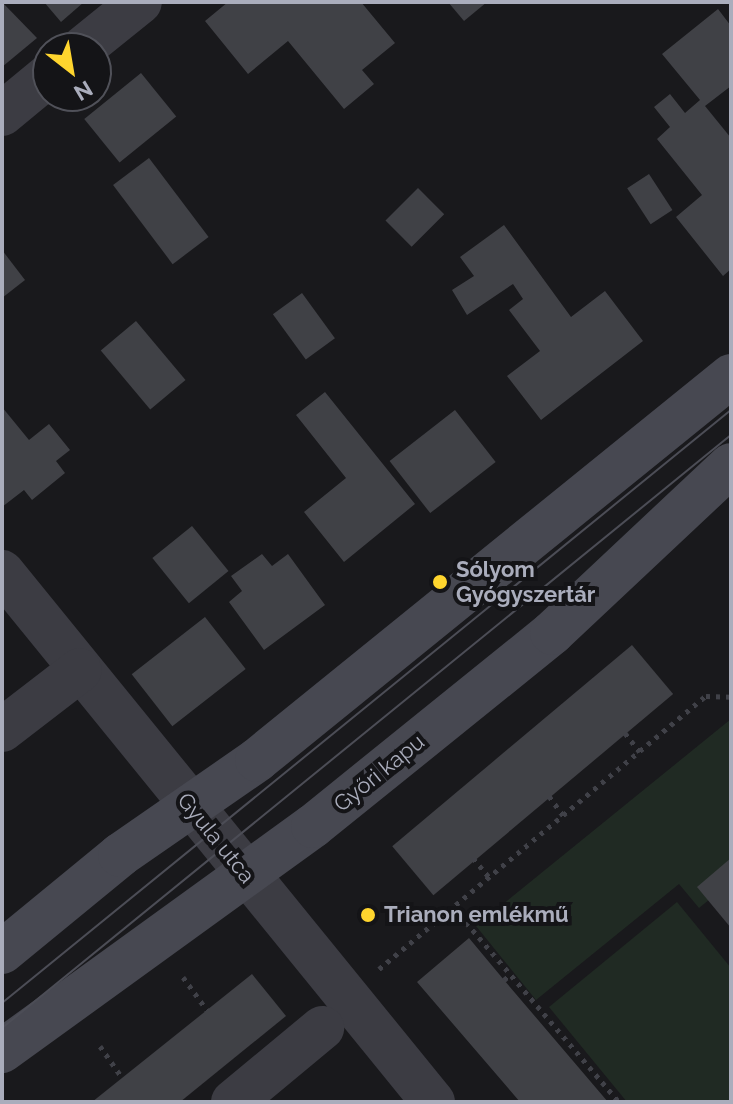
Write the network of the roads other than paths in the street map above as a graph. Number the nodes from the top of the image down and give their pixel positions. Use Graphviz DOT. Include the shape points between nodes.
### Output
graph roads {
  1 [pos="140,2"];
  2 [pos="103,32"];
  3 [pos="32,89"];
  4 [pos="2,114"];
  5 [pos="731,376"];
  6 [pos="731,465"];
  7 [pos="2,572"];
  8 [pos="80,670"];
  9 [pos="2,730"];
  10 [pos="192,808"];
  11 [pos="244,874"];
  12 [pos="2,952"];
  13 [pos="322,1028"];
  14 [pos="2,1051"];
  15 [pos="233,1102"];
  16 [pos="433,1102"];
  1 -- 2 [label="street"];
  3 -- 4 [label="street"];
  5 -- 10 [label="street"];
  6 -- 11 [label="street, Győri kapu" via="552,633"];
  7 -- 8 [label="street, Gyula utca"];
  8 -- 9 [label="street"];
  8 -- 10 [label="street, Gyula utca"];
  10 -- 11 [label="street, Gyula utca"];
  10 -- 12 [label="street" via="120,855"];
  11 -- 14 [label="street, Győri kapu"];
  11 -- 16 [label="street, Gyula utca"];
  13 -- 15 [label="street"];
}
